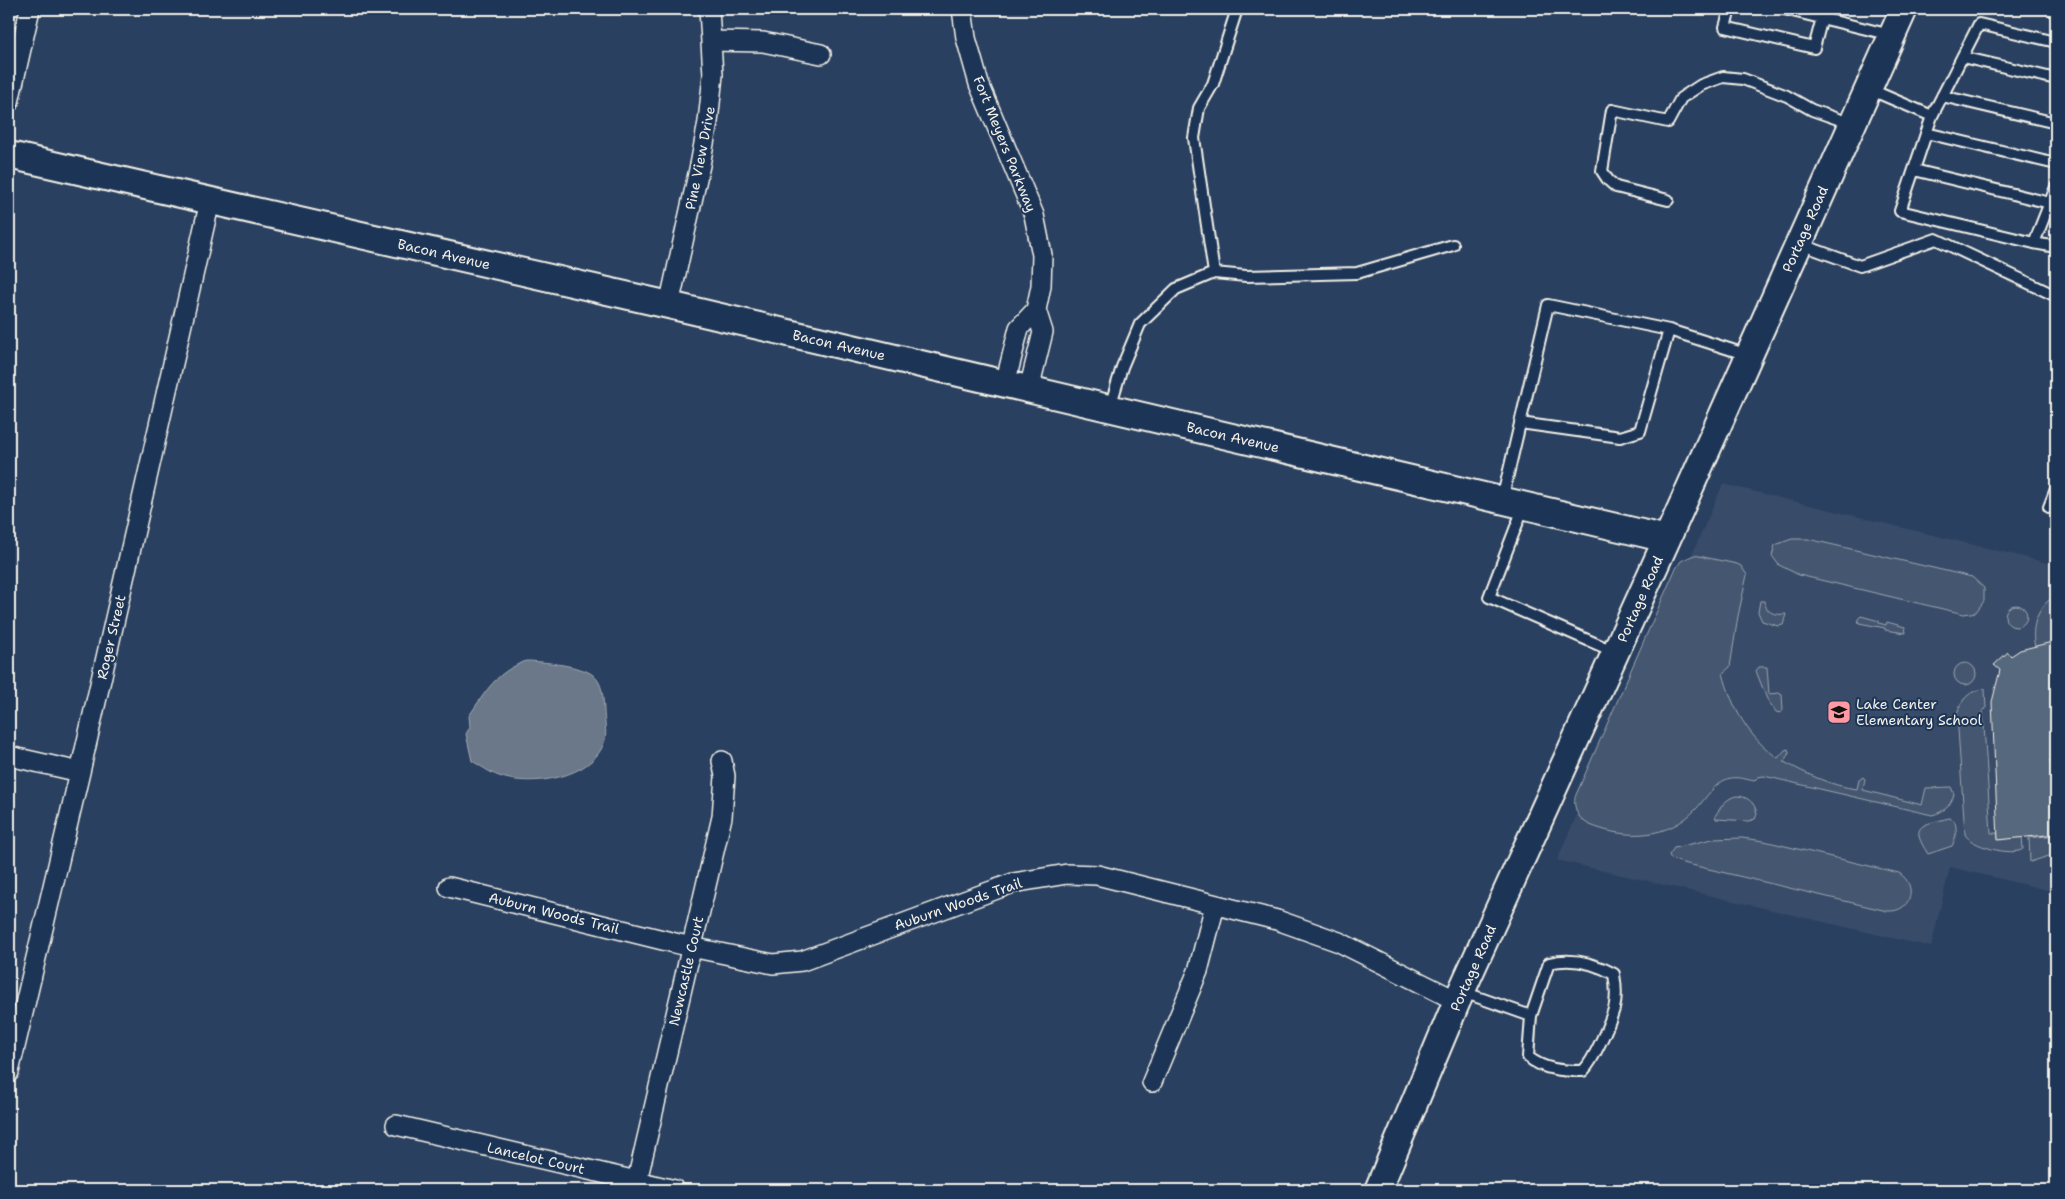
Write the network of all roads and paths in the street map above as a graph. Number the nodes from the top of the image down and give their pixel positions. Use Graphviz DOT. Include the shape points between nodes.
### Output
graph roads {
  1 [pos="30,9"];
  2 [pos="709,9"];
  3 [pos="962,9"];
  4 [pos="1237,9"];
  5 [pos="1730,9"];
  6 [pos="1784,9"];
  7 [pos="1904,9"];
  8 [pos="1822,18"];
  9 [pos="1892,35"];
  10 [pos="711,41"];
  11 [pos="2056,42"];
  12 [pos="822,54"];
  13 [pos="1962,57"];
  14 [pos="2056,79"];
  15 [pos="1868,89"];
  16 [pos="1942,96"];
  17 [pos="9,102"];
  18 [pos="1932,116"];
  19 [pos="2056,122"];
  20 [pos="1852,124"];
  21 [pos="1926,133"];
  22 [pos="9,155"];
  23 [pos="2056,164"];
  24 [pos="1914,170"];
  25 [pos="2056,187"];
  26 [pos="1668,200"];
  27 [pos="210,201"];
  28 [pos="2050,203"];
  29 [pos="1799,243"];
  30 [pos="2034,243"];
  31 [pos="1453,245"];
  32 [pos="2056,247"];
  33 [pos="1214,274"];
  34 [pos="2056,296"];
  35 [pos="669,305"];
  36 [pos="1669,330"];
  37 [pos="1749,356"];
  38 [pos="1017,386"];
  39 [pos="1110,408"];
  40 [pos="1520,423"];
  41 [pos="2056,489"];
  42 [pos="1514,503"];
  43 [pos="2056,509"];
  44 [pos="1667,539"];
  45 [pos="1616,652"];
  46 [pos="9,756"];
  47 [pos="722,761"];
  48 [pos="80,772"];
  49 [pos="449,887"];
  50 [pos="1215,905"];
  51 [pos="691,947"];
  52 [pos="1460,996"];
  53 [pos="1531,1016"];
  54 [pos="9,1072"];
  55 [pos="1152,1082"];
  56 [pos="396,1125"];
  57 [pos="637,1181"];
  58 [pos="675,1190"];
  59 [pos="1378,1190"];
  1 -- 17 [label="street"];
  2 -- 10 [label="street, Pine View Drive"];
  3 -- 38 [label="street, Fort Meyers Parkway" via="966,38 979,84 1034,215 1042,255 1036,310 1019,328"];
  4 -- 33 [label="lane" via="1214,84 1199,108 1194,138"];
  5 -- 8 [label="lane" via="1725,27 1814,48"];
  6 -- 8 [label="lane"];
  7 -- 9 [label="street, Portage Road"];
  8 -- 9 [label="lane"];
  9 -- 15 [label="street, Portage Road"];
  10 -- 12 [label="street" via="763,42"];
  10 -- 35 [label="street, Pine View Drive" via="714,74 708,122"];
  11 -- 13 [label="lane" via="1979,24"];
  13 -- 14 [label="lane"];
  13 -- 16 [label="lane"];
  15 -- 18 [label="lane"];
  15 -- 20 [label="street, Portage Road"];
  16 -- 18 [label="lane"];
  16 -- 19 [label="lane"];
  18 -- 21 [label="lane"];
  20 -- 26 [label="lane" via="1743,79 1723,77 1701,85 1681,98 1668,122 1612,110 1602,171 1616,186"];
  20 -- 29 [label="street, Portage Road"];
  21 -- 23 [label="lane"];
  21 -- 24 [label="lane"];
  22 -- 27 [label="street, Bacon Avenue"];
  24 -- 28 [label="lane"];
  24 -- 30 [label="lane" via="1900,211"];
  25 -- 28 [label="lane"];
  27 -- 35 [label="street, Bacon Avenue"];
  27 -- 48 [label="street, Roger Street"];
  28 -- 30 [label="lane"];
  29 -- 34 [label="lane" via="1860,266 1936,239"];
  29 -- 37 [label="street, Portage Road"];
  30 -- 32 [label="lane"];
  31 -- 33 [label="lane" via="1357,273"];
  33 -- 39 [label="lane" via="1176,289 1140,324"];
  35 -- 38 [label="street, Bacon Avenue"];
  36 -- 37 [label="lane"];
  36 -- 40 [label="lane" via="1640,431 1620,437"];
  36 -- 40 [label="lane" via="1548,305"];
  37 -- 44 [label="street, Portage Road"];
  38 -- 39 [label="street, Bacon Avenue"];
  39 -- 42 [label="street, Bacon Avenue"];
  40 -- 42 [label="lane"];
  41 -- 43 [label="lane" via="2049,507"];
  42 -- 44 [label="street, Bacon Avenue"];
  42 -- 45 [label="lane" via="1489,597"];
  44 -- 45 [label="street, Portage Road"];
  45 -- 52 [label="street, Portage Road"];
  46 -- 48 [label="street"];
  47 -- 51 [label="street, Newcastle Court" via="725,776 722,818"];
  48 -- 54 [label="street, Roger Street"];
  49 -- 51 [label="street, Auburn Woods Trail"];
  50 -- 51 [label="street, Auburn Woods Trail" via="1097,876 1067,874 1014,883 802,961 773,964"];
  50 -- 52 [label="street, Auburn Woods Trail" via="1277,920 1339,942"];
  50 -- 55 [label="street" via="1198,970"];
  51 -- 57 [label="street, Newcastle Court"];
  52 -- 53 [label="lane"];
  52 -- 59 [label="street, Portage Road"];
  53 -- 53 [label="lane" via="1528,1057 1538,1065 1583,1071 1590,1064 1614,1009 1614,974 1585,962 1564,959 1549,963"];
  56 -- 57 [label="street, Lancelot Court"];
  57 -- 58 [label="street, Lancelot Court"];
}
